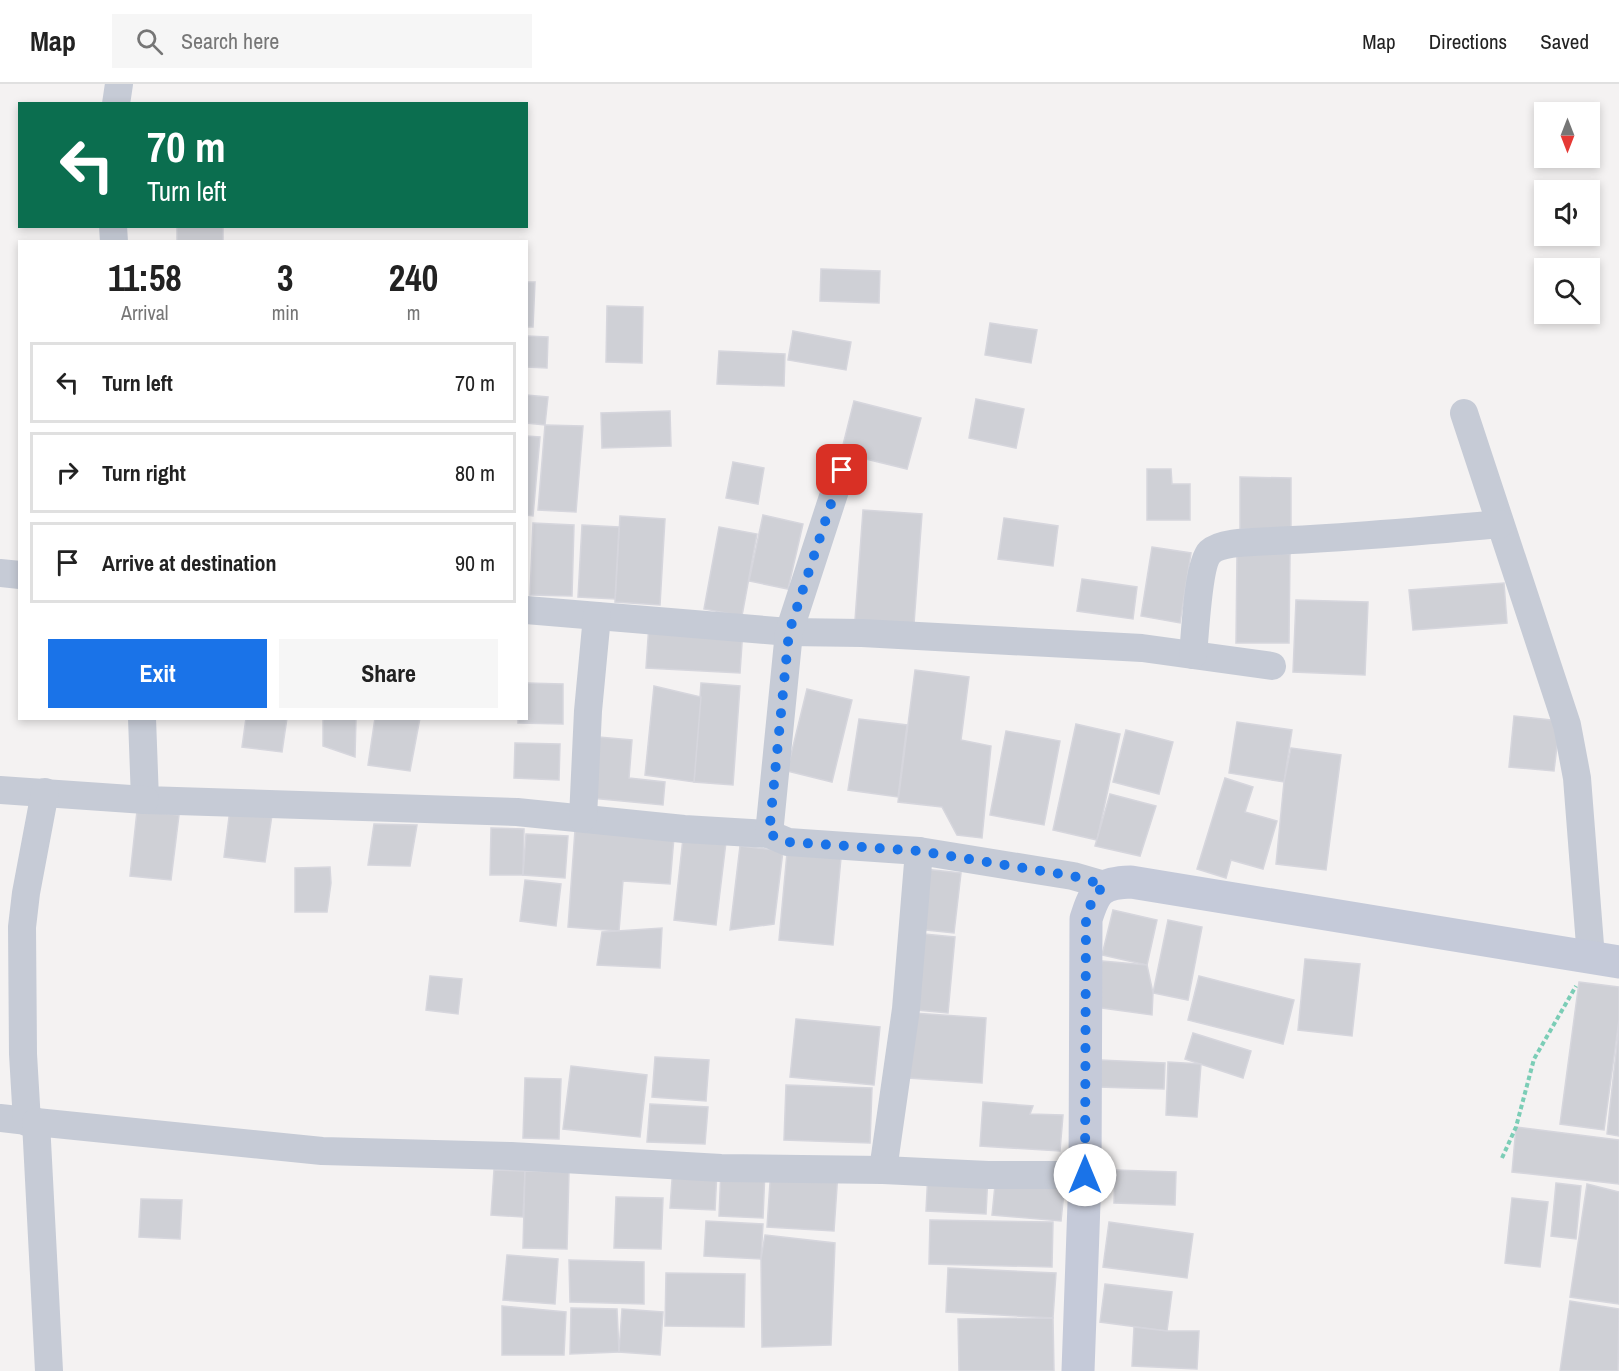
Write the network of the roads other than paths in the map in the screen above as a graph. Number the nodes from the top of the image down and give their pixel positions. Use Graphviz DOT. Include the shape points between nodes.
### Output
graph roads {
  1 [pos="119,84"];
  2 [pos="116,102"];
  3 [pos="1464,412"];
  4 [pos="842,470"];
  5 [pos="1500,524"];
  6 [pos="0,573"];
  7 [pos="18,575"];
  8 [pos="528,610"];
  9 [pos="597,616"];
  10 [pos="789,632"];
  11 [pos="1193,655"];
  12 [pos="1272,666"];
  13 [pos="142,720"];
  14 [pos="0,790"];
  15 [pos="45,792"];
  16 [pos="145,800"];
  17 [pos="583,818"];
  18 [pos="769,834"];
  19 [pos="919,851"];
  20 [pos="1104,885"];
  21 [pos="1605,960"];
  22 [pos="21,1120"];
  23 [pos="883,1170"];
  24 [pos="1085,1175"];
  25 [pos="50,1371"];
  26 [pos="1078,1371"];
  1 -- 2 [label="street"];
  3 -- 5 [label="street"];
  4 -- 10 [label="street"];
  5 -- 11 [label="street" via="1357,538 1242,542 1215,549 1209,553 1202,571"];
  5 -- 21 [label="street" via="1568,725"];
  6 -- 7 [label="street"];
  8 -- 9 [label="street"];
  9 -- 10 [label="street"];
  9 -- 17 [label="street"];
  10 -- 11 [label="street" via="1131,648"];
  10 -- 18 [label="street"];
  11 -- 12 [label="street"];
  13 -- 16 [label="street"];
  14 -- 15 [label="street"];
  15 -- 16 [label="street"];
  15 -- 22 [label="street" via="22,927"];
  16 -- 17 [label="street" via="517,812"];
  17 -- 18 [label="street"];
  18 -- 19 [label="street" via="788,842"];
  19 -- 20 [label="street" via="1073,876"];
  19 -- 23 [label="street" via="906,1009"];
  20 -- 21 [label="street" via="1131,882"];
  20 -- 24 [label="street" via="1093,898 1086,918"];
  22 -- 23 [label="street" via="322,1151 511,1156 721,1168"];
  22 -- 25 [label="street"];
  23 -- 24 [label="street"];
  24 -- 26 [label="street"];
}
